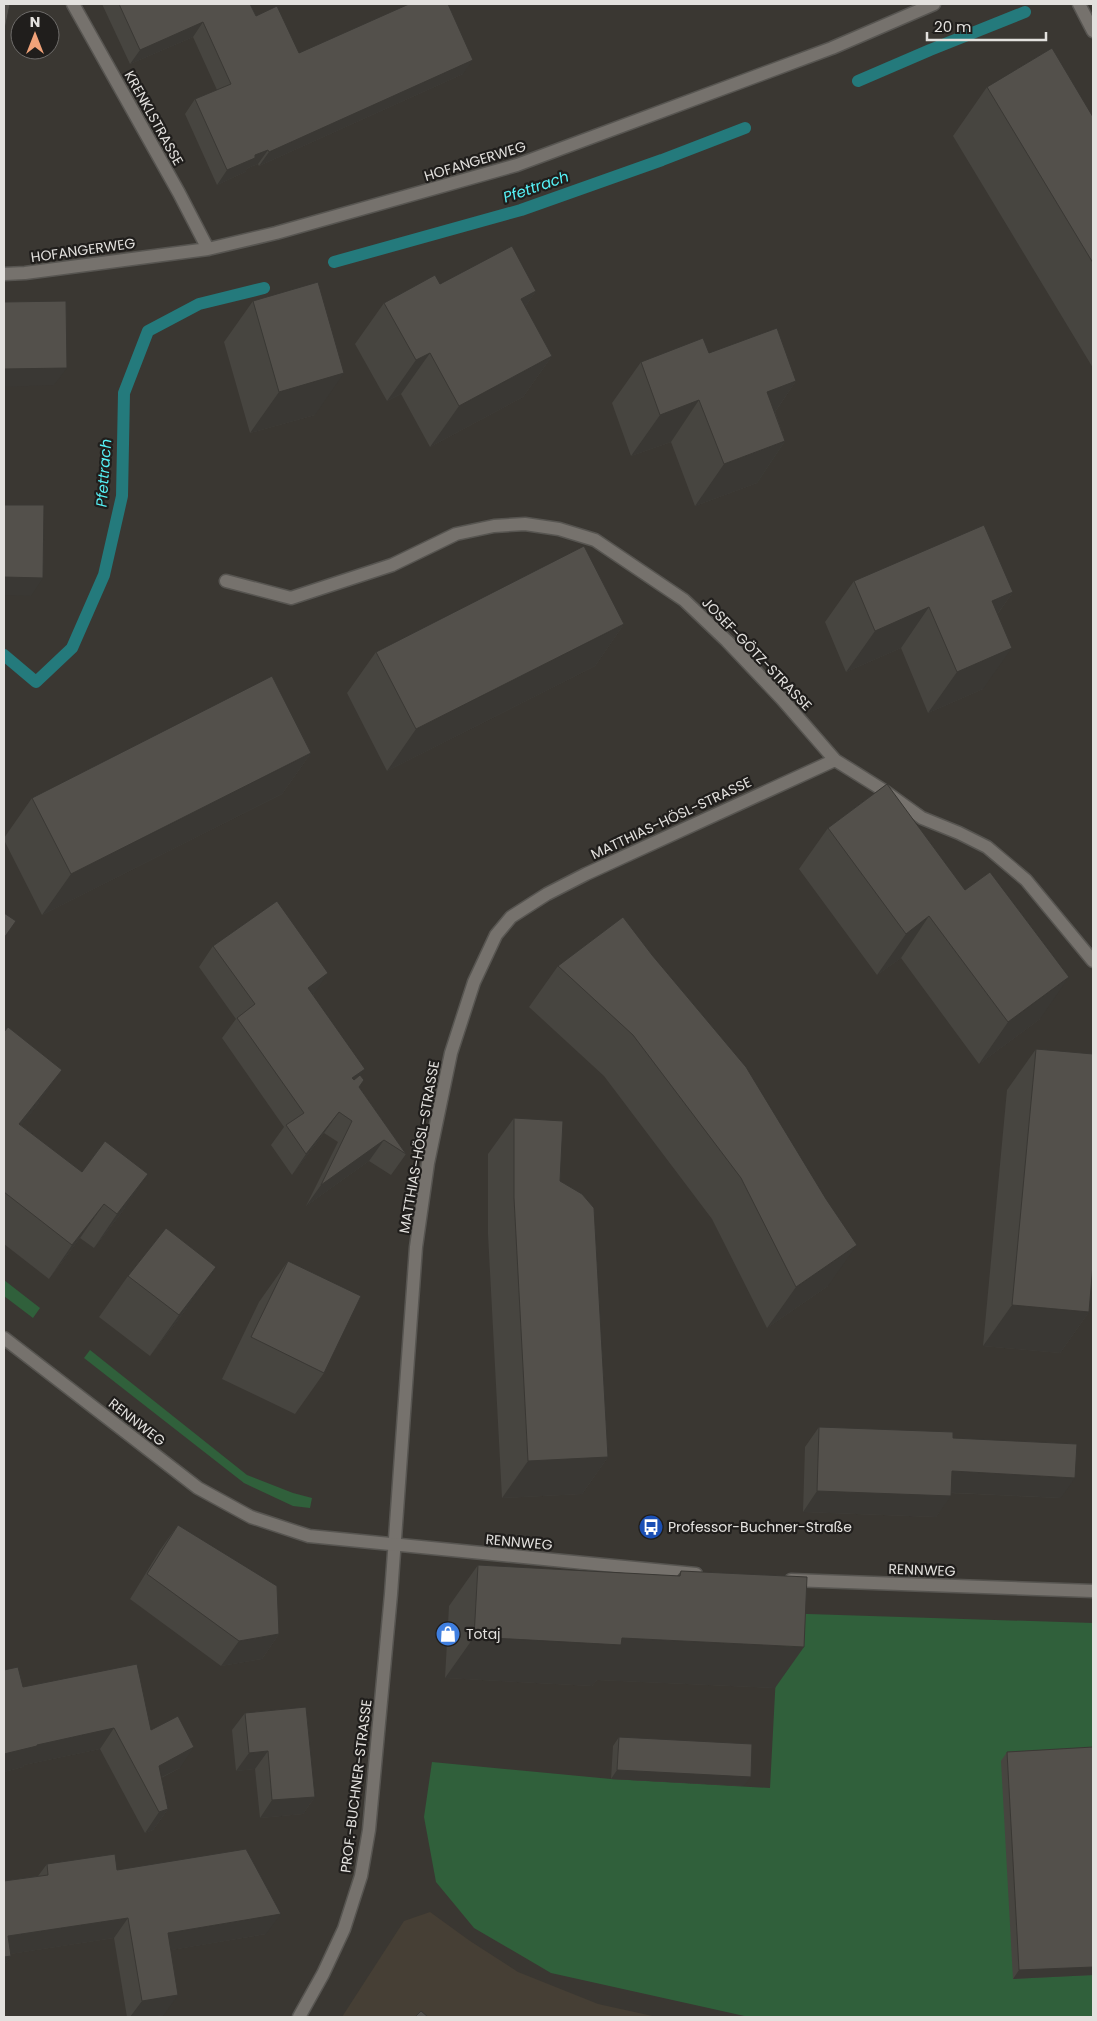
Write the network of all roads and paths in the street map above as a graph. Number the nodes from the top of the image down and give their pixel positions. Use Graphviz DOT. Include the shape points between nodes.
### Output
graph roads {
  1 [pos="73,4"];
  2 [pos="934,4"];
  3 [pos="1079,4"];
  4 [pos="1093,31"];
  5 [pos="208,249"];
  6 [pos="4,274"];
  7 [pos="226,581"];
  8 [pos="835,760"];
  9 [pos="1093,961"];
  10 [pos="4,1338"];
  11 [pos="394,1545"];
  12 [pos="712,1575"];
  13 [pos="778,1580"];
  14 [pos="1093,1591"];
  15 [pos="299,2017"];
  1 -- 5 [label="street, KRENKLSTRASSE"];
  2 -- 5 [label="street, HOFANGERWEG" via="823,51 517,165 276,234"];
  3 -- 4 [label="street"];
  5 -- 6 [label="street, HOFANGERWEG"];
  7 -- 8 [label="street, JOSEF-GÖTZ-STRASSE" via="291,598 392,565 456,534 525,524 559,529 595,540 684,600 734,648"];
  8 -- 9 [label="street, JOSEF-GÖTZ-STRASSE" via="922,818 987,847 1026,880"];
  8 -- 11 [label="street, MATTHIAS-HÖSL-STRASSE" via="547,894 511,917 496,935 474,982 451,1053 428,1163 416,1247"];
  10 -- 11 [label="street, RENNWEG" via="198,1488 251,1517 309,1536"];
  11 -- 12 [label="street, RENNWEG"];
  11 -- 15 [label="street, PROF.-BUCHNER-STRASSE" via="370,1820 361,1876 344,1929"];
  13 -- 14 [label="street, RENNWEG"];
}
